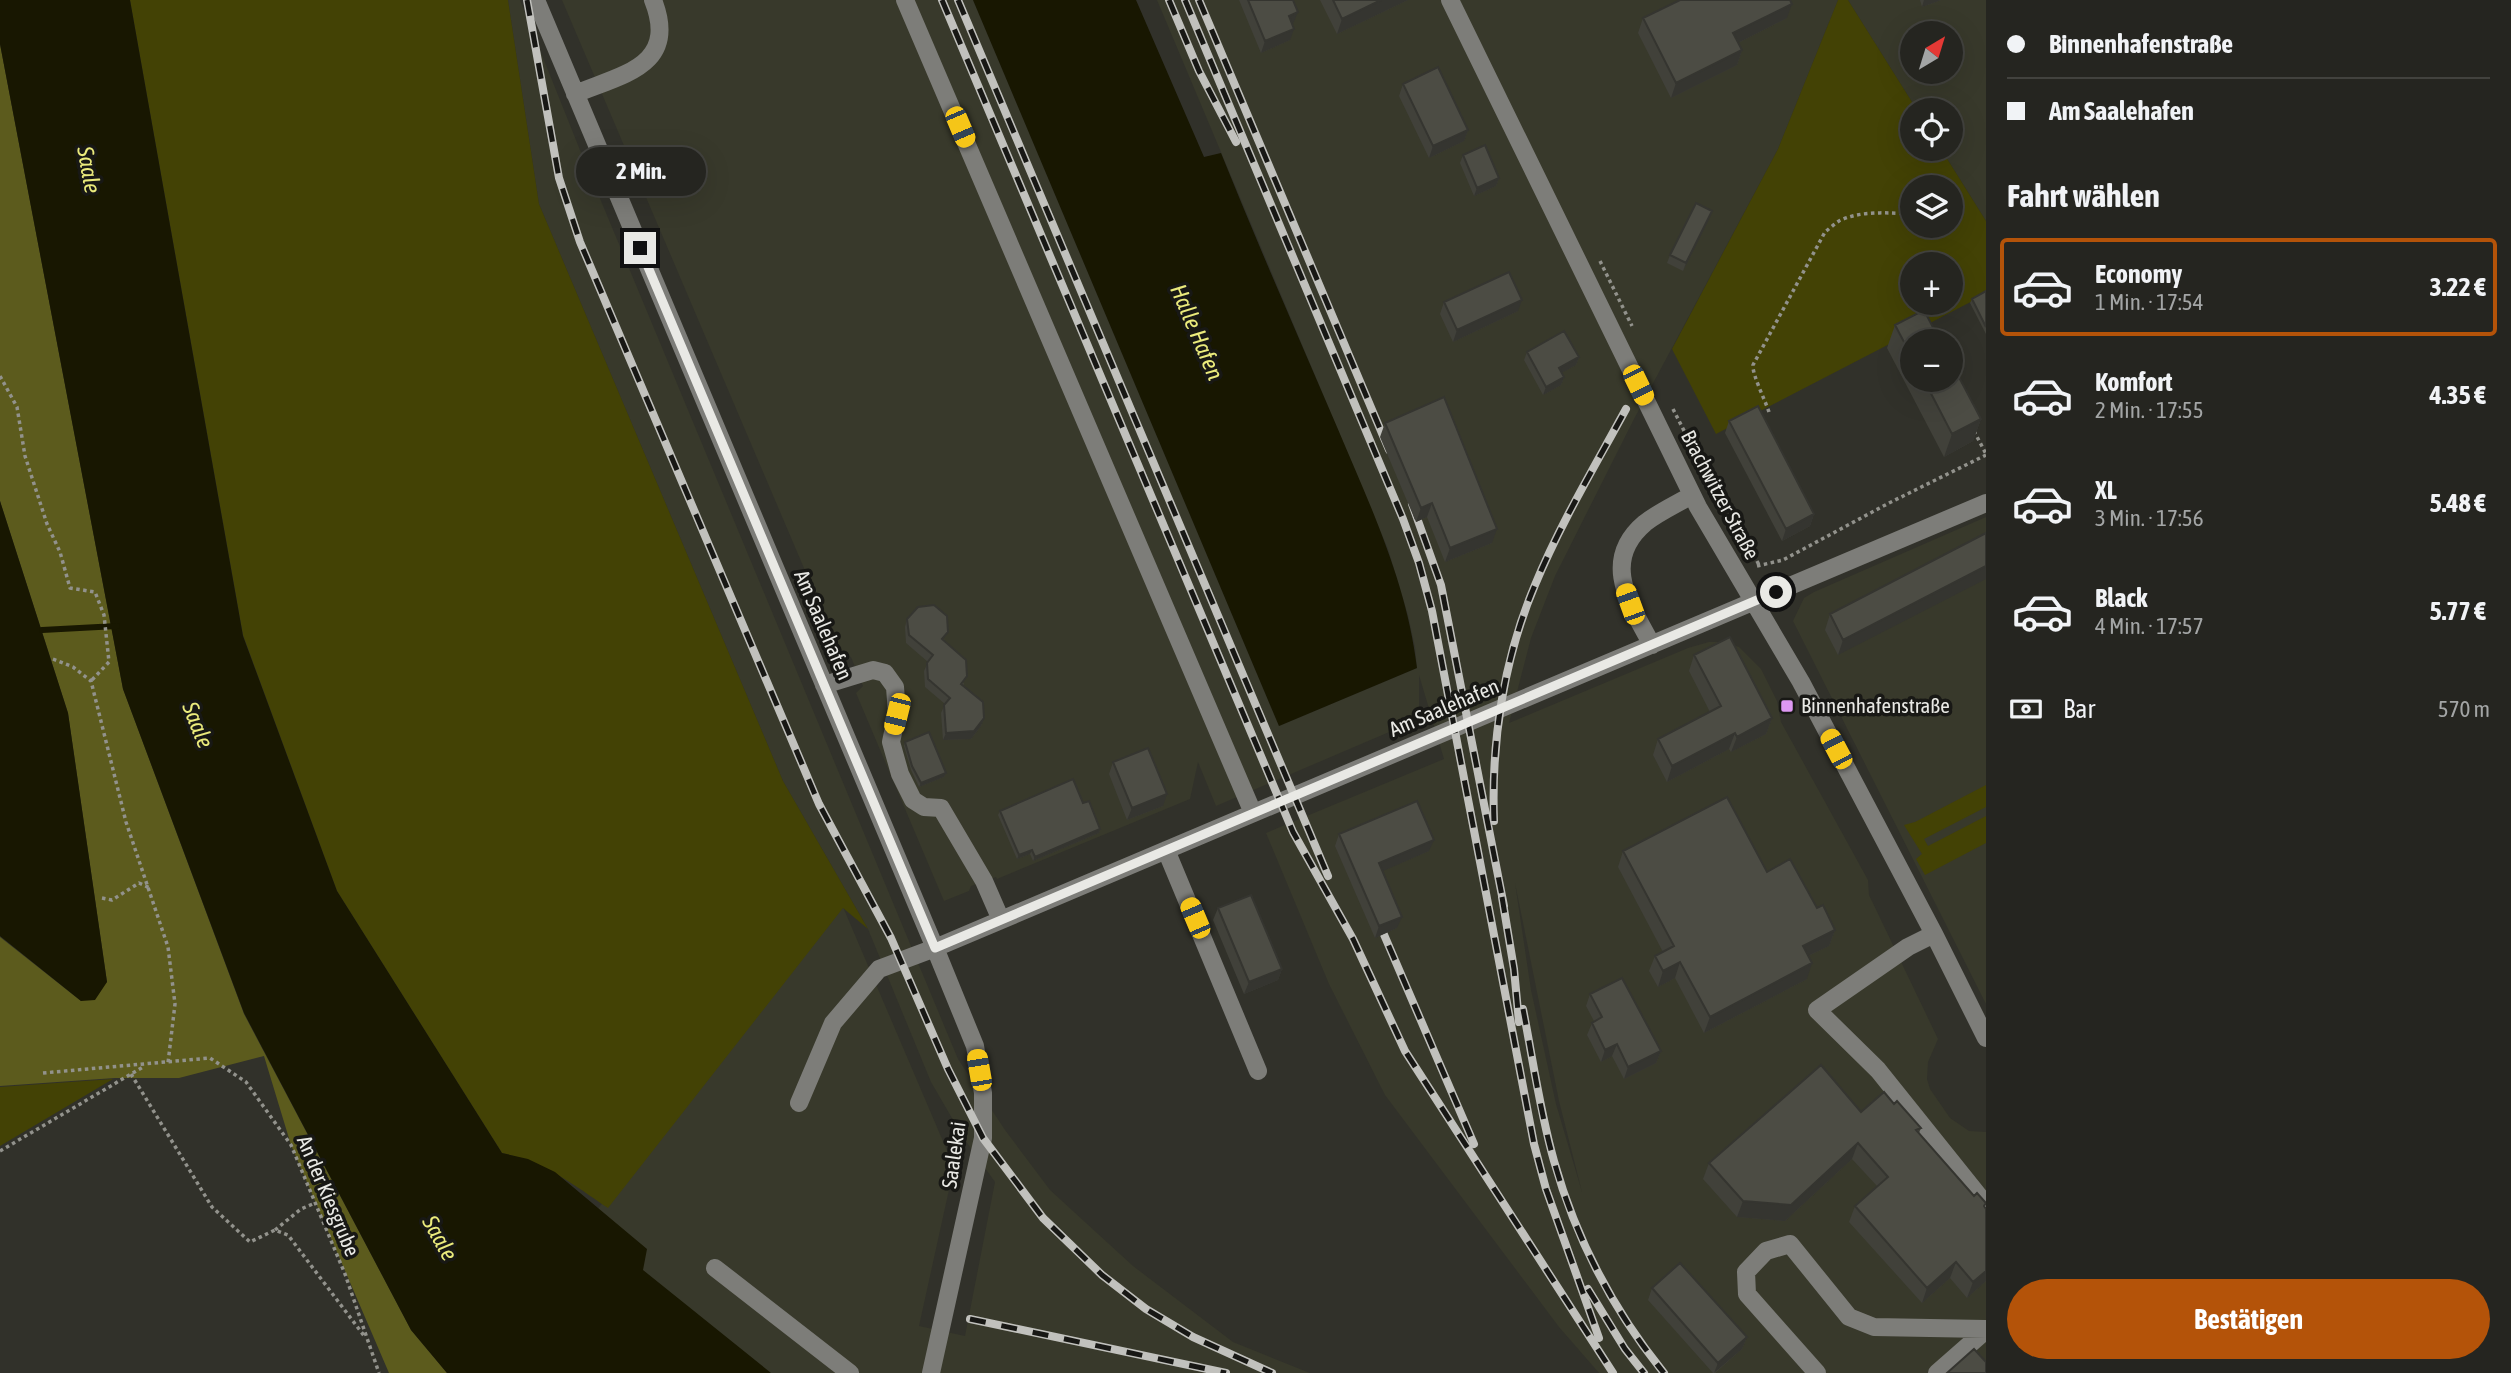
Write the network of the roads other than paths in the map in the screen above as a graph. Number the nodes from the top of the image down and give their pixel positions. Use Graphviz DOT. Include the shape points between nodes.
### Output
graph roads {
  1 [pos="536,0"];
  2 [pos="653,0"];
  3 [pos="905,0"];
  4 [pos="1450,0"];
  5 [pos="575,94"];
  6 [pos="1692,495"];
  7 [pos="1986,503"];
  8 [pos="1753,602"];
  9 [pos="1652,645"];
  10 [pos="824,685"];
  11 [pos="1253,813"];
  12 [pos="1166,850"];
  13 [pos="1001,920"];
  14 [pos="1934,934"];
  15 [pos="935,948"];
  16 [pos="1986,1038"];
  17 [pos="1258,1071"];
  18 [pos="799,1103"];
  19 [pos="1986,1205"];
  20 [pos="715,1268"];
  21 [pos="1986,1329"];
  22 [pos="850,1373"];
  23 [pos="931,1373"];
  24 [pos="1816,1373"];
  25 [pos="1937,1373"];
  1 -- 5 [label="street, Am Saalehafen"];
  2 -- 5 [label="street" via="660,35 653,55 636,69"];
  3 -- 11 [label="street"];
  4 -- 6 [label="street, Brachwitzer Straße"];
  5 -- 10 [label="street, Am Saalehafen"];
  6 -- 8 [label="street, Brachwitzer Straße"];
  6 -- 9 [label="street" via="1636,531 1622,561 1627,597"];
  7 -- 8 [label="street"];
  8 -- 9 [label="street"];
  8 -- 14 [label="street, Brachwitzer Straße" via="1801,682"];
  9 -- 11 [label="street, Am Saalehafen"];
  10 -- 13 [label="street" via="873,670 885,673 895,687 897,714 891,741 900,774 913,800 924,807 942,808"];
  10 -- 15 [label="street, Am Saalehafen"];
  11 -- 12 [label="street, Am Saalehafen"];
  12 -- 13 [label="street, Am Saalehafen"];
  12 -- 17 [label="street"];
  13 -- 15 [label="street, Am Saalehafen"];
  14 -- 16 [label="street, Brachwitzer Straße"];
  14 -- 19 [label="street" via="1817,1010 1878,1070"];
  15 -- 18 [label="street" via="879,969 833,1023"];
  15 -- 23 [label="street, Saalekai" via="975,1046 983,1093 983,1138"];
  20 -- 22 [label="street"];
  21 -- 24 [label="street" via="1874,1327 1849,1317 1790,1244 1766,1251 1746,1272 1746,1294"];
  21 -- 25 [label="street"];
}
